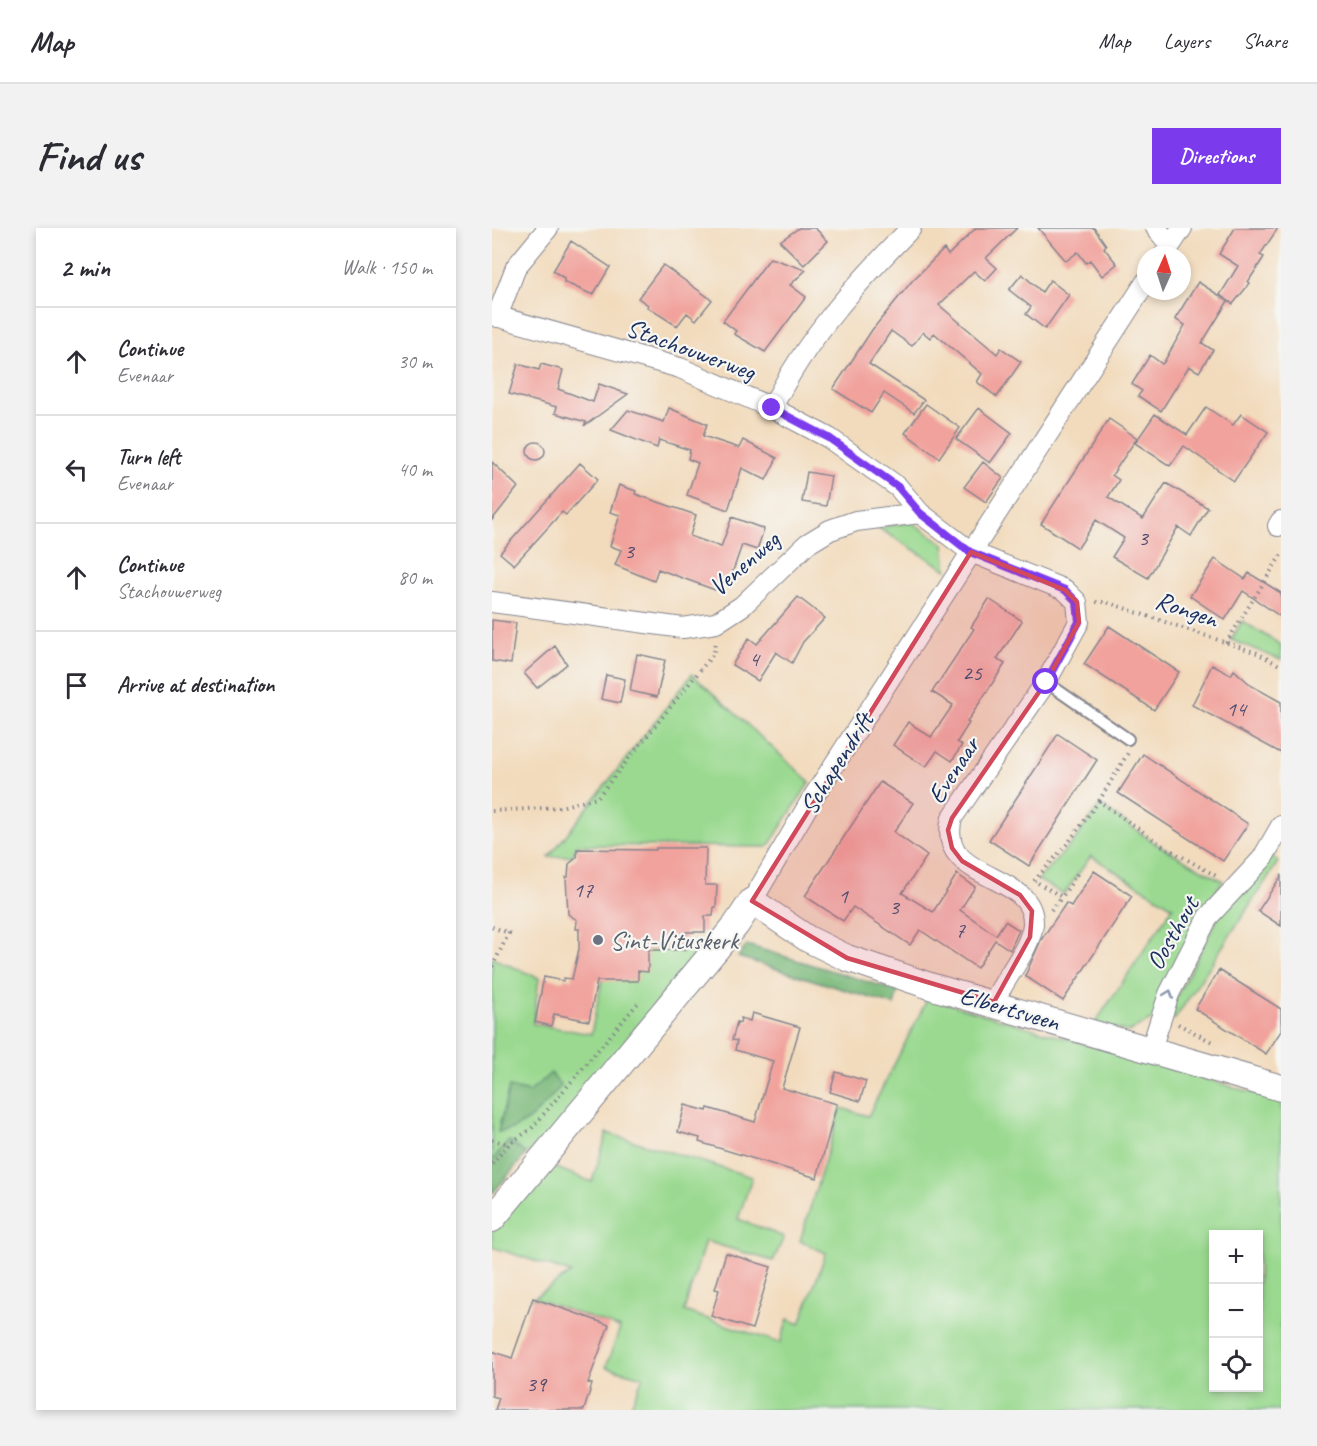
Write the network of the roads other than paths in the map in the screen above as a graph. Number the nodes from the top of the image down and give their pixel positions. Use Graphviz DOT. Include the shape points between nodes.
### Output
graph roads {
  1 [pos="548,228"];
  2 [pos="911,228"];
  3 [pos="1156,228"];
  4 [pos="1182,228"];
  5 [pos="1165,246"];
  6 [pos="1170,246"];
  7 [pos="1137,296"];
  8 [pos="495,316"];
  9 [pos="772,408"];
  10 [pos="920,513"];
  11 [pos="970,552"];
  12 [pos="492,602"];
  13 [pos="1046,682"];
  14 [pos="1128,739"];
  15 [pos="1281,826"];
  16 [pos="752,901"];
  17 [pos="994,1002"];
  18 [pos="1151,1049"];
  19 [pos="1281,1088"];
  20 [pos="492,1219"];
  1 -- 8 [label="street" via="516,267"];
  2 -- 9 [label="street" via="827,319"];
  3 -- 5 [label="street"];
  4 -- 6 [label="street"];
  7 -- 11 [label="street, Schapendrift"];
  8 -- 9 [label="street, Stachouwerweg" via="680,368"];
  9 -- 10 [label="street, Stachouwerweg" via="829,438 898,487"];
  10 -- 11 [label="street, Stachouwerweg"];
  10 -- 12 [label="street, Venenweg" via="856,521 830,531 807,544 742,606 716,623 683,627"];
  11 -- 13 [label="street, Evenaar" via="1065,590 1077,602 1079,622"];
  11 -- 16 [label="street, Schapendrift" via="812,799"];
  13 -- 14 [label="lane"];
  13 -- 17 [label="street, Evenaar" via="951,818 948,830 952,848 962,861 1024,898 1032,911 1030,937"];
  18 -- 15 [label="street, Oosthout, one-way" via="1168,994 1208,917 1269,850"];
  16 -- 17 [label="street, Elbertsveen" via="808,939 847,958 933,987"];
  16 -- 20 [label="street, Schapendrift"];
  17 -- 18 [label="street, Elbertsveen"];
  18 -- 19 [label="street, Elbertsveen"];
}
